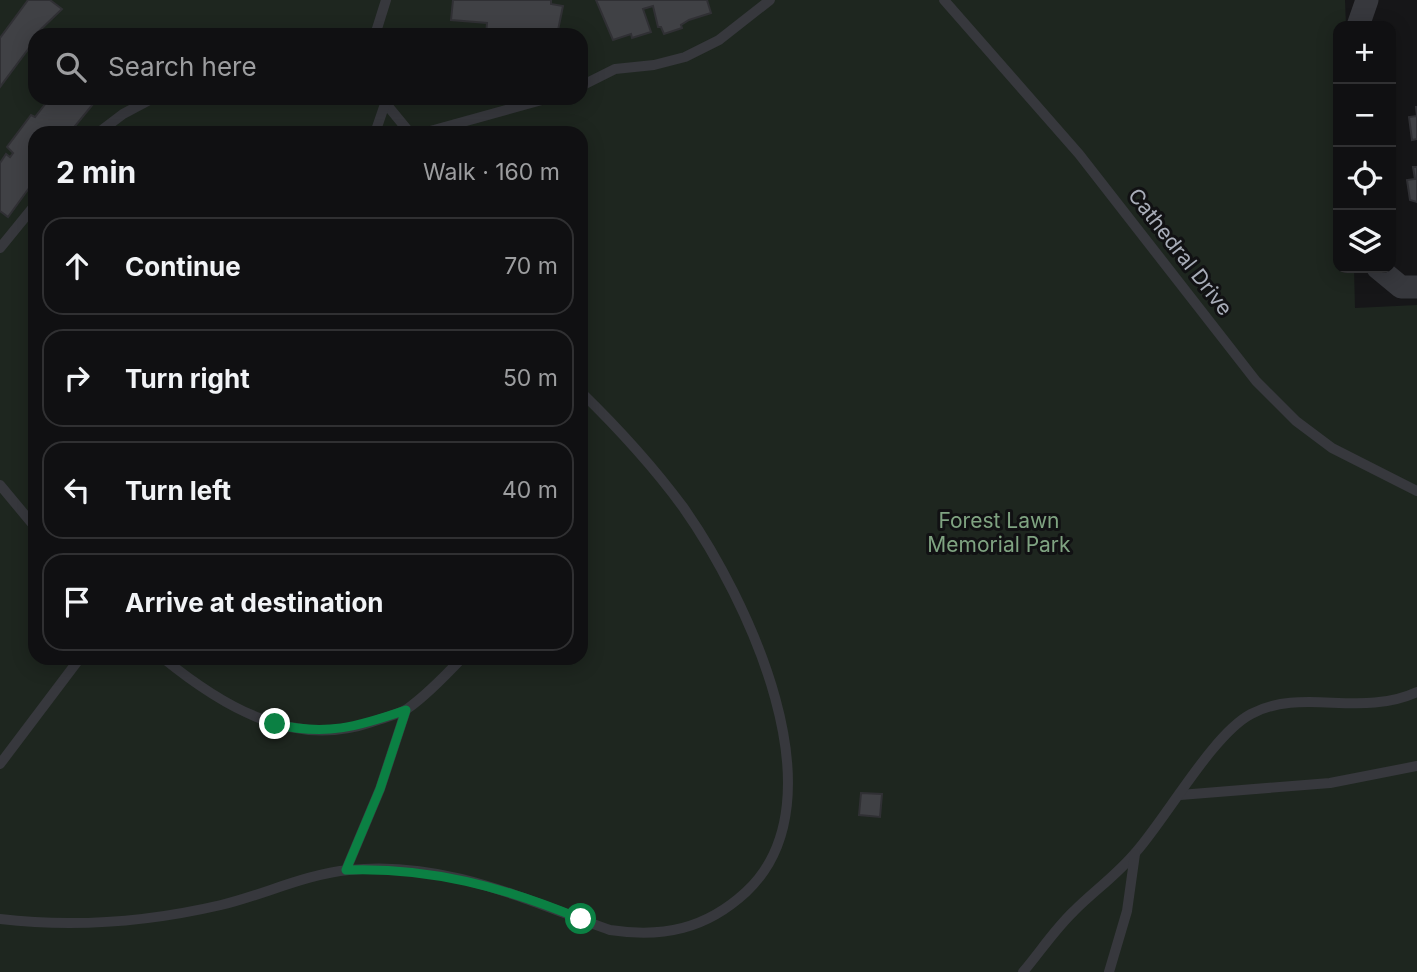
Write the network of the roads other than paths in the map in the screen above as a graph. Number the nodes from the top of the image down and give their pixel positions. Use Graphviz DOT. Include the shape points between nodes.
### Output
graph roads {
  1 [pos="386,0"];
  2 [pos="770,0"];
  3 [pos="944,0"];
  4 [pos="1367,0"];
  5 [pos="1360,21"];
  6 [pos="374,28"];
  7 [pos="588,82"];
  8 [pos="140,105"];
  9 [pos="386,105"];
  10 [pos="389,105"];
  11 [pos="524,105"];
  12 [pos="107,126"];
  13 [pos="378,126"];
  14 [pos="405,126"];
  15 [pos="449,126"];
  16 [pos="28,214"];
  17 [pos="0,248"];
  18 [pos="1384,273"];
  19 [pos="1417,287"];
  20 [pos="588,399"];
  21 [pos="0,485"];
  22 [pos="1417,491"];
  23 [pos="28,519"];
  24 [pos="75,665"];
  25 [pos="171,665"];
  26 [pos="454,665"];
  27 [pos="1417,692"];
  28 [pos="406,710"];
  29 [pos="0,764"];
  30 [pos="1417,765"];
  31 [pos="1180,795"];
  32 [pos="1135,854"];
  33 [pos="346,870"];
  34 [pos="0,919"];
  35 [pos="1023,972"];
  36 [pos="1110,972"];
  1 -- 6 [label="lane"];
  2 -- 7 [label="lane" via="719,40 685,57 615,69"];
  3 -- 22 [label="lane, Cathedral Drive" via="1079,154 1256,381 1296,421 1332,448"];
  4 -- 5 [label="street"];
  8 -- 12 [label="lane"];
  9 -- 13 [label="lane"];
  10 -- 14 [label="lane"];
  11 -- 15 [label="lane"];
  16 -- 17 [label="lane"];
  18 -- 19 [label="street" via="1401,287"];
  20 -- 33 [label="lane" via="650,464 684,509 750,631 778,714 789,768 783,827 767,867 740,898 706,921 648,934 610,930 497,887 419,871"];
  21 -- 23 [label="lane"];
  24 -- 29 [label="lane"];
  25 -- 28 [label="lane" via="251,717 302,730 325,732 359,726"];
  26 -- 28 [label="lane"];
  27 -- 31 [label="lane" via="1391,702 1358,706 1286,703 1251,713 1227,731"];
  28 -- 33 [label="lane"];
  30 -- 31 [label="lane" via="1330,783"];
  31 -- 32 [label="lane"];
  32 -- 35 [label="lane" via="1072,913"];
  32 -- 36 [label="lane" via="1127,911"];
  33 -- 34 [label="lane" via="223,905 142,919 69,925"];
}
